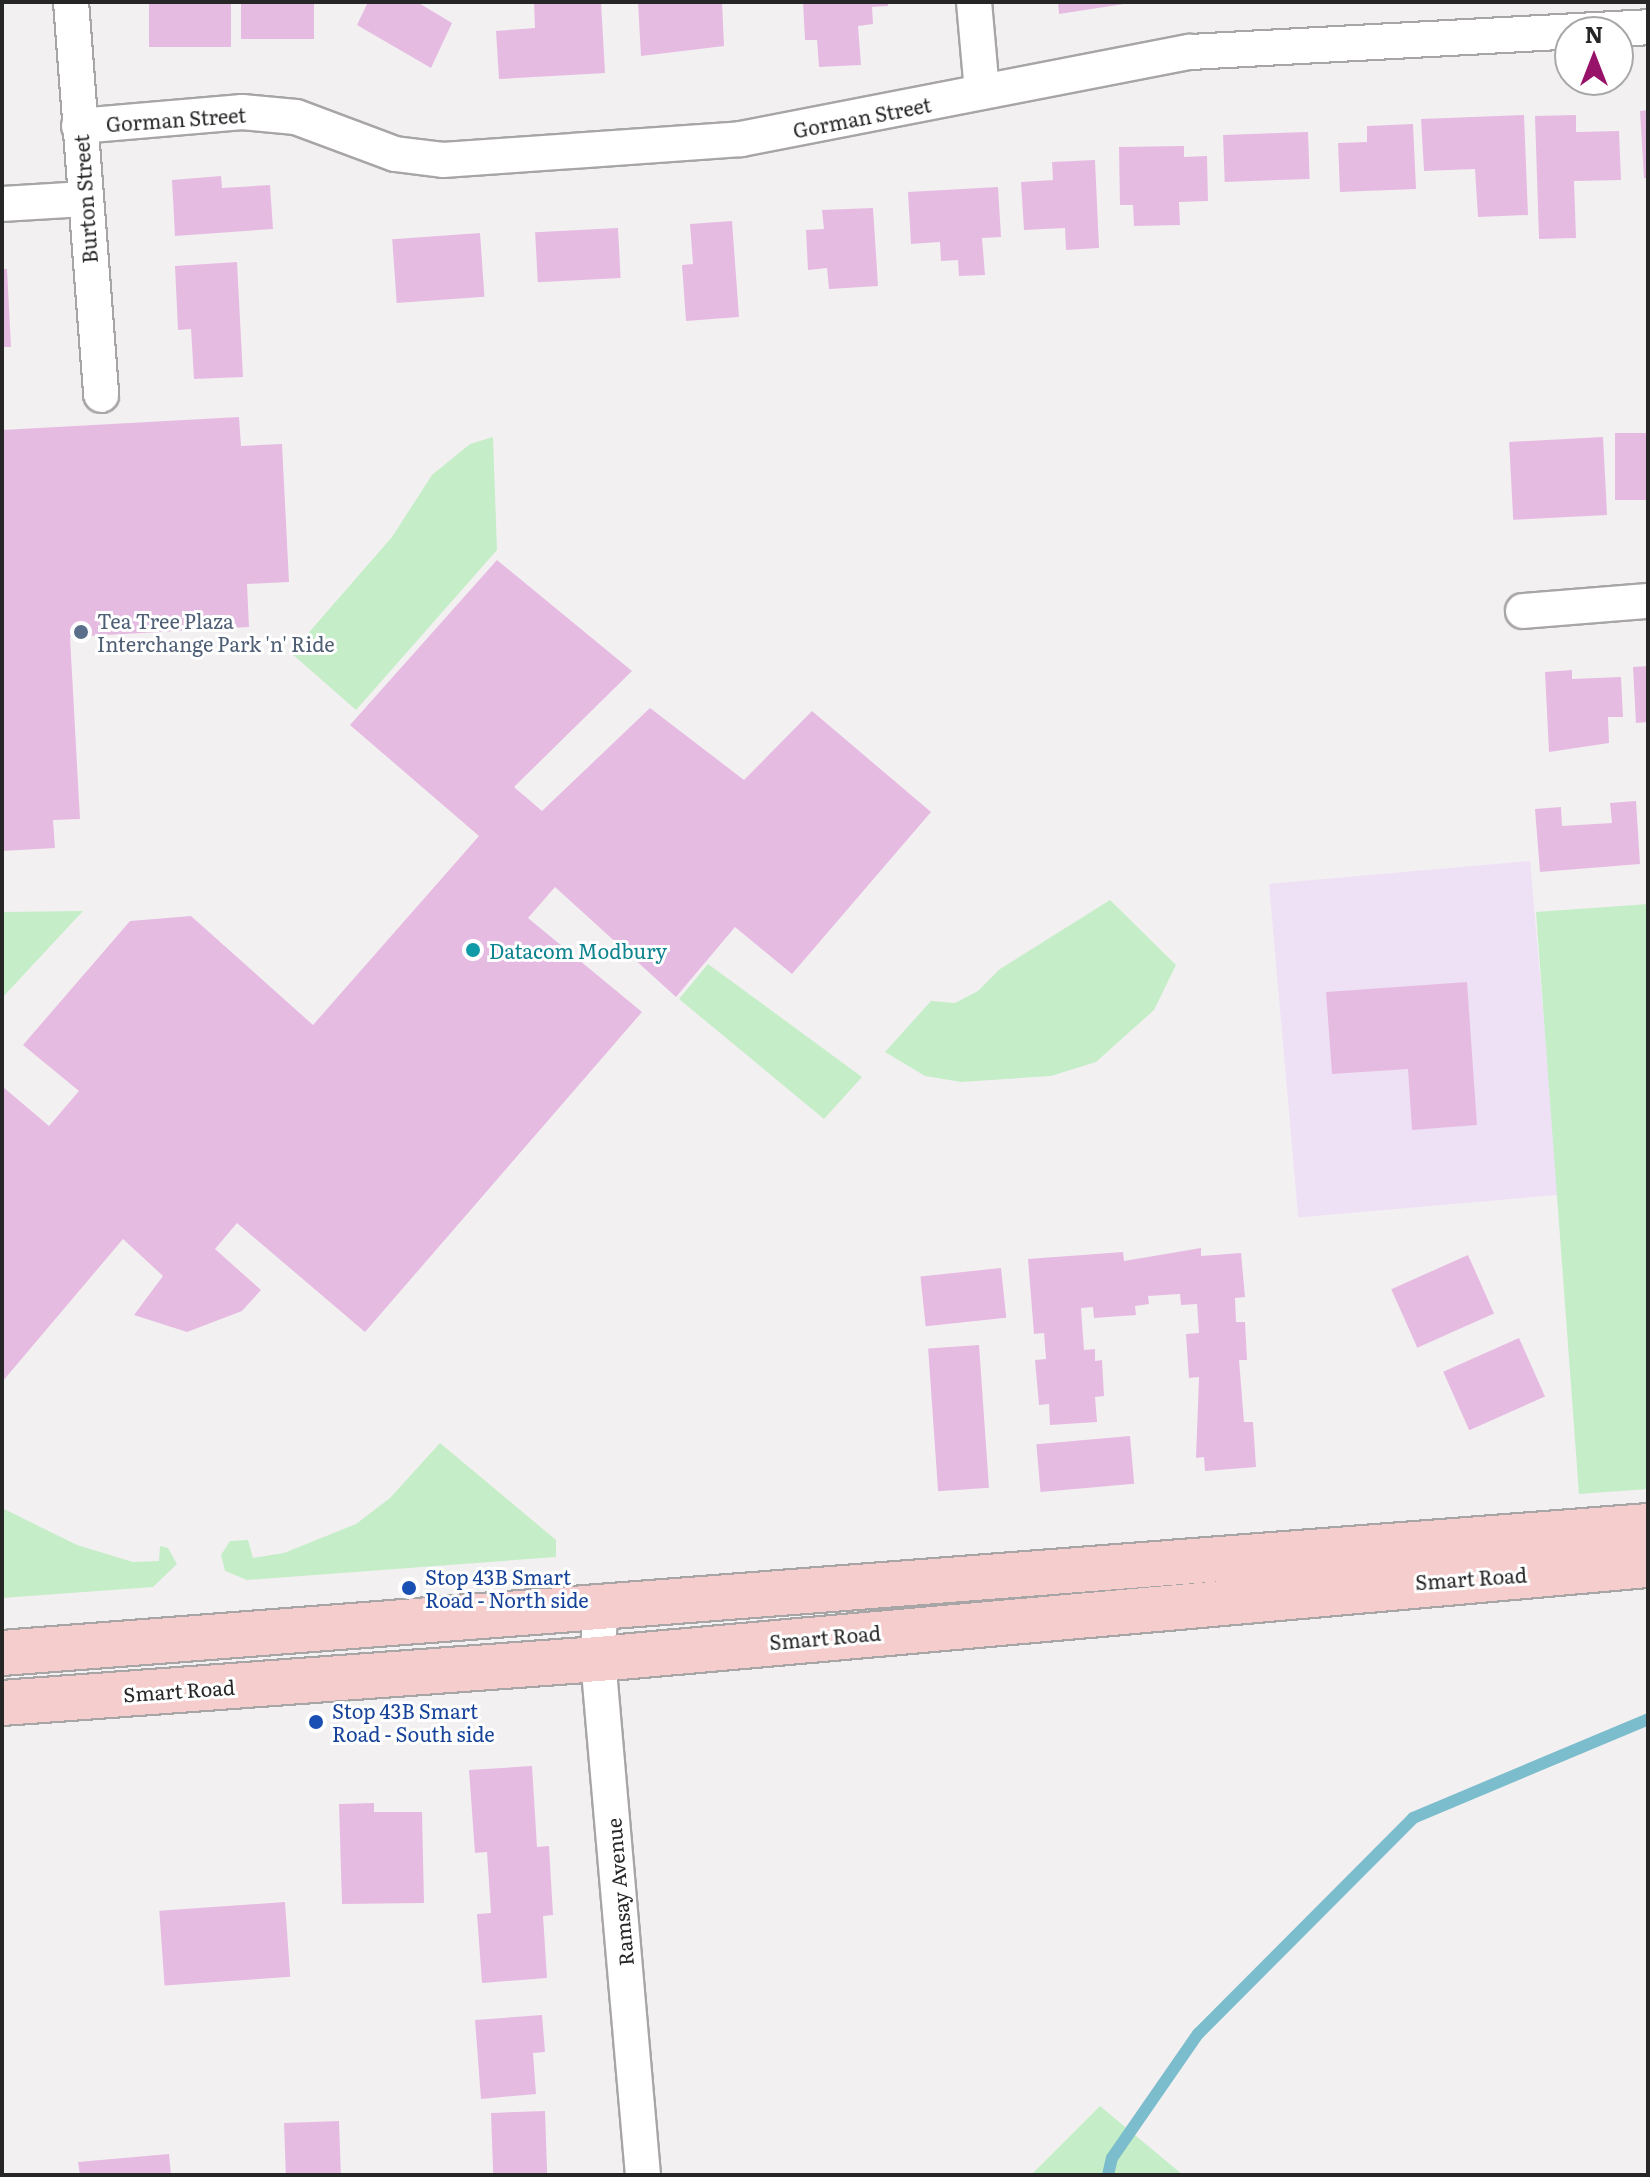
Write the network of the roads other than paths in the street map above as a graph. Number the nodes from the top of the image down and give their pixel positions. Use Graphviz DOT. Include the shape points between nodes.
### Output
graph roads {
  1 [pos="71,2"];
  2 [pos="974,2"];
  3 [pos="1648,27"];
  4 [pos="982,92"];
  5 [pos="79,126"];
  6 [pos="84,199"];
  7 [pos="2,204"];
  8 [pos="101,395"];
  9 [pos="1648,601"];
  10 [pos="1523,611"];
  11 [pos="1648,1526"];
  12 [pos="1648,1565"];
  13 [pos="600,1609"];
  14 [pos="2,1653"];
  15 [pos="598,1659"];
  16 [pos="2,1703"];
  17 [pos="643,2175"];
  1 -- 5 [label="street, Burton Street"];
  2 -- 4 [label="street"];
  3 -- 4 [label="street, Gorman Street" via="1190,52"];
  4 -- 5 [label="street, Gorman Street" via="741,139 443,160 395,154 339,129 255,113"];
  5 -- 6 [label="street, Burton Street"];
  6 -- 7 [label="street"];
  6 -- 8 [label="street, Burton Street"];
  9 -- 10 [label="street"];
  11 -- 13 [label="main road, Smart Road"];
  12 -- 15 [label="main road, Smart Road"];
  13 -- 14 [label="main road, Smart Road"];
  13 -- 15 [label="street, Ramsay Avenue"];
  15 -- 16 [label="main road, Smart Road"];
  15 -- 17 [label="street, Ramsay Avenue"];
}
